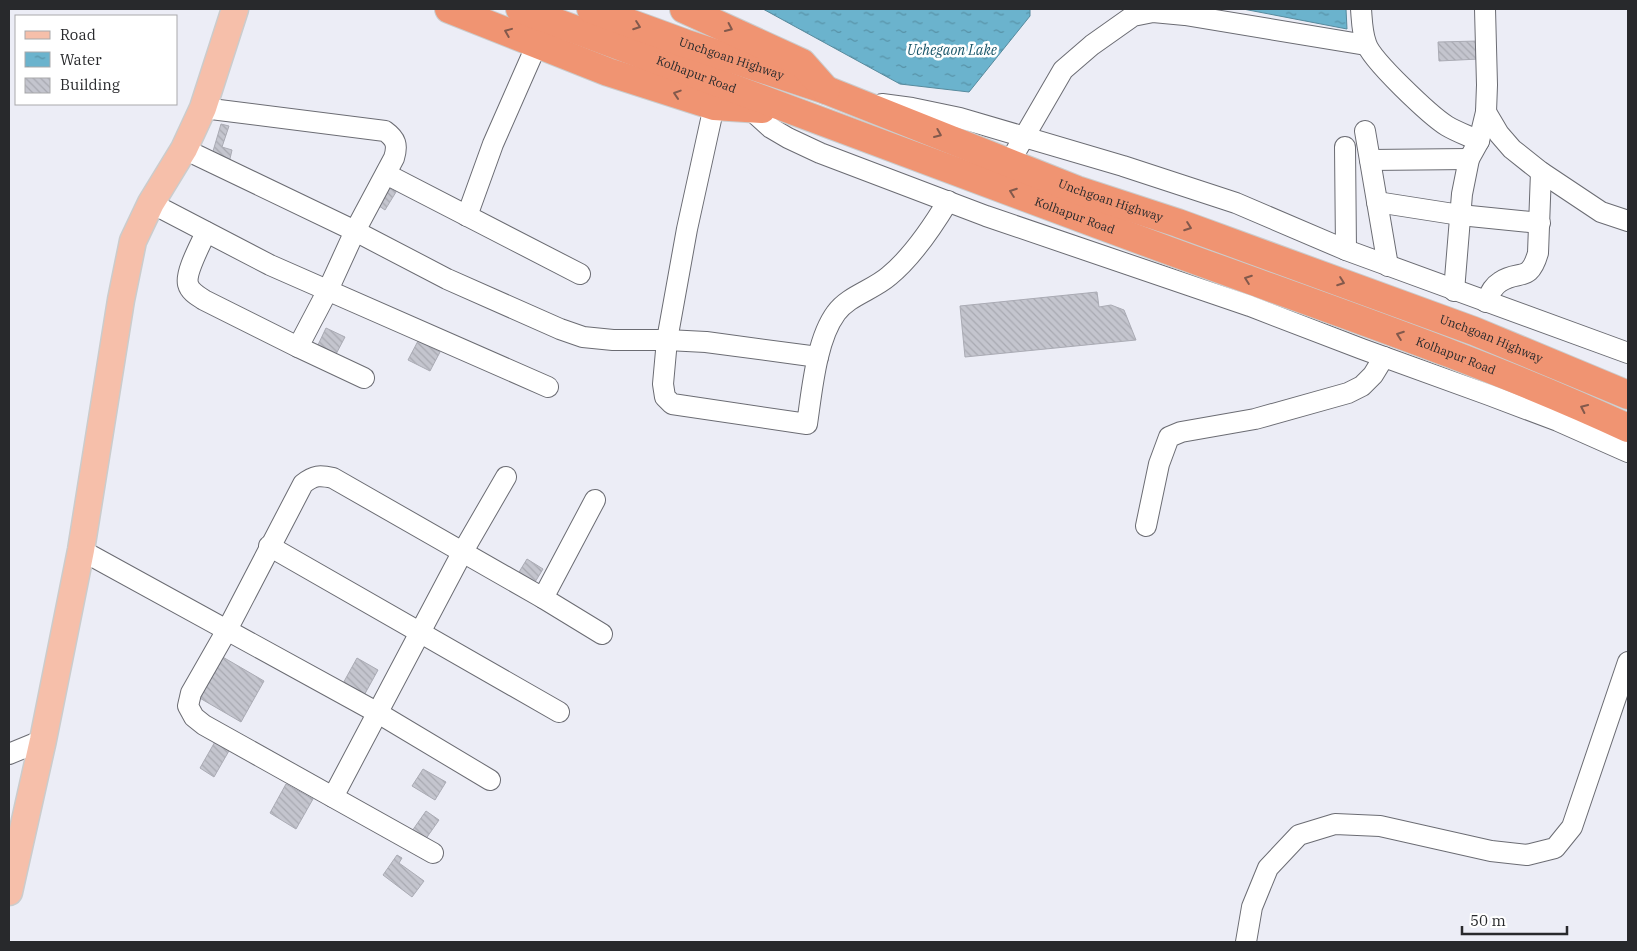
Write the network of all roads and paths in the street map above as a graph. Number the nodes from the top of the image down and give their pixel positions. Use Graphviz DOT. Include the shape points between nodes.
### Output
graph roads {
  1 [pos="235,9"];
  2 [pos="448,9"];
  3 [pos="520,9"];
  4 [pos="591,9"];
  5 [pos="684,9"];
  6 [pos="1361,9"];
  7 [pos="1485,9"];
  8 [pos="1153,11"];
  9 [pos="537,44"];
  10 [pos="1366,45"];
  11 [pos="826,90"];
  12 [pos="855,101"];
  13 [pos="714,106"];
  14 [pos="203,108"];
  15 [pos="749,108"];
  16 [pos="793,111"];
  17 [pos="1486,112"];
  18 [pos="1365,130"];
  19 [pos="1024,137"];
  20 [pos="1479,141"];
  21 [pos="1345,148"];
  22 [pos="184,149"];
  23 [pos="1469,159"];
  24 [pos="1370,160"];
  25 [pos="1009,163"];
  26 [pos="1541,172"];
  27 [pos="386,174"];
  28 [pos="948,202"];
  29 [pos="1377,202"];
  30 [pos="151,203"];
  31 [pos="1460,215"];
  32 [pos="468,216"];
  33 [pos="1628,221"];
  34 [pos="1540,223"];
  35 [pos="355,231"];
  36 [pos="206,232"];
  37 [pos="1346,250"];
  38 [pos="1388,266"];
  39 [pos="580,274"];
  40 [pos="328,290"];
  41 [pos="1454,291"];
  42 [pos="1486,302"];
  43 [pos="668,340"];
  44 [pos="298,347"];
  45 [pos="1628,354"];
  46 [pos="818,357"];
  47 [pos="1384,357"];
  48 [pos="364,378"];
  49 [pos="548,387"];
  50 [pos="1628,395"];
  51 [pos="1628,428"];
  52 [pos="1628,452"];
  53 [pos="506,477"];
  54 [pos="595,500"];
  55 [pos="1146,526"];
  56 [pos="270,546"];
  57 [pos="81,550"];
  58 [pos="462,553"];
  59 [pos="543,598"];
  60 [pos="227,630"];
  61 [pos="420,631"];
  62 [pos="602,634"];
  63 [pos="1628,662"];
  64 [pos="1624,687"];
  65 [pos="559,712"];
  66 [pos="378,713"];
  67 [pos="43,740"];
  68 [pos="9,754"];
  69 [pos="490,780"];
  70 [pos="333,797"];
  71 [pos="433,853"];
  72 [pos="9,892"];
  73 [pos="1246,942"];
  1 -- 14 [label="main road"];
  9 -- 2 [label="highway, one-way"];
  3 -- 16 [label="highway, Kolhapur Road"];
  4 -- 11 [label="highway, Unchgoan Highway, one-way"];
  5 -- 11 [label="highway, one-way" via="802,63"];
  6 -- 10 [label="street"];
  7 -- 17 [label="street"];
  8 -- 10 [label="street"];
  8 -- 19 [label="street" via="1132,16 1063,70"];
  13 -- 9 [label="highway, one-way" via="608,72"];
  9 -- 32 [label="street" via="493,144"];
  10 -- 20 [label="street" via="1376,60 1429,112 1447,126"];
  11 -- 12 [label="highway, Unchgoan Highway"];
  12 -- 19 [label="street" via="960,118"];
  12 -- 25 [label="highway, Unchgoan Highway, one-way"];
  13 -- 15 [label="highway"];
  13 -- 43 [label="street" via="687,228"];
  14 -- 22 [label="main road"];
  14 -- 27 [label="street" via="384,131 394,138 397,147"];
  15 -- 16 [label="highway"];
  15 -- 28 [label="street" via="771,128 796,142"];
  51 -- 16 [label="highway, Kolhapur Road, one-way" via="1559,396 1424,343"];
  17 -- 20 [label="street"];
  17 -- 26 [label="street" via="1498,134"];
  18 -- 24 [label="street"];
  19 -- 25 [label="street"];
  19 -- 37 [label="street" via="1236,203"];
  20 -- 23 [label="street"];
  21 -- 37 [label="street"];
  22 -- 30 [label="main road"];
  22 -- 35 [label="street"];
  23 -- 24 [label="street"];
  23 -- 31 [label="street"];
  24 -- 29 [label="street"];
  25 -- 50 [label="highway, Unchgoan Highway, one-way" via="1474,331"];
  26 -- 33 [label="street" via="1601,212"];
  26 -- 34 [label="street"];
  27 -- 32 [label="street"];
  27 -- 35 [label="street"];
  28 -- 46 [label="street" via="932,227 890,276 836,313"];
  28 -- 47 [label="street" via="1250,306"];
  29 -- 31 [label="street"];
  29 -- 38 [label="street"];
  30 -- 36 [label="street"];
  30 -- 57 [label="main road" via="133,241 120,300"];
  31 -- 34 [label="street"];
  31 -- 41 [label="street"];
  32 -- 39 [label="street"];
  34 -- 42 [label="street" via="1535,264 1521,276 1500,282 1492,289"];
  35 -- 40 [label="street"];
  35 -- 43 [label="street" via="447,279 560,329 584,337"];
  36 -- 40 [label="street"];
  36 -- 44 [label="street" via="189,272 187,283 193,293"];
  37 -- 38 [label="street"];
  38 -- 41 [label="street"];
  40 -- 44 [label="street"];
  40 -- 49 [label="street"];
  41 -- 42 [label="street"];
  42 -- 45 [label="street"];
  43 -- 46 [label="street"];
  43 -- 46 [label="street" via="663,384 665,396 672,404 807,424"];
  44 -- 48 [label="street"];
  47 -- 52 [label="street" via="1558,421"];
  47 -- 55 [label="street" via="1373,375 1348,393 1255,419 1168,437"];
  53 -- 58 [label="street"];
  54 -- 59 [label="street"];
  56 -- 58 [label="street" via="303,484 313,476 323,476 333,478"];
  56 -- 60 [label="street"];
  56 -- 61 [label="street"];
  57 -- 60 [label="street"];
  57 -- 67 [label="main road"];
  58 -- 59 [label="street"];
  58 -- 61 [label="street"];
  59 -- 62 [label="street"];
  60 -- 66 [label="street"];
  60 -- 70 [label="street" via="191,693 188,706 194,717"];
  61 -- 65 [label="street"];
  61 -- 66 [label="street"];
  63 -- 64 [label="street"];
  64 -- 73 [label="street" via="1572,827 1555,848 1527,855 1491,851 1380,826 1335,824 1299,836 1268,868 1252,907"];
  66 -- 69 [label="street"];
  66 -- 70 [label="street"];
  67 -- 68 [label="street"];
  67 -- 72 [label="main road"];
  70 -- 71 [label="street"];
}
